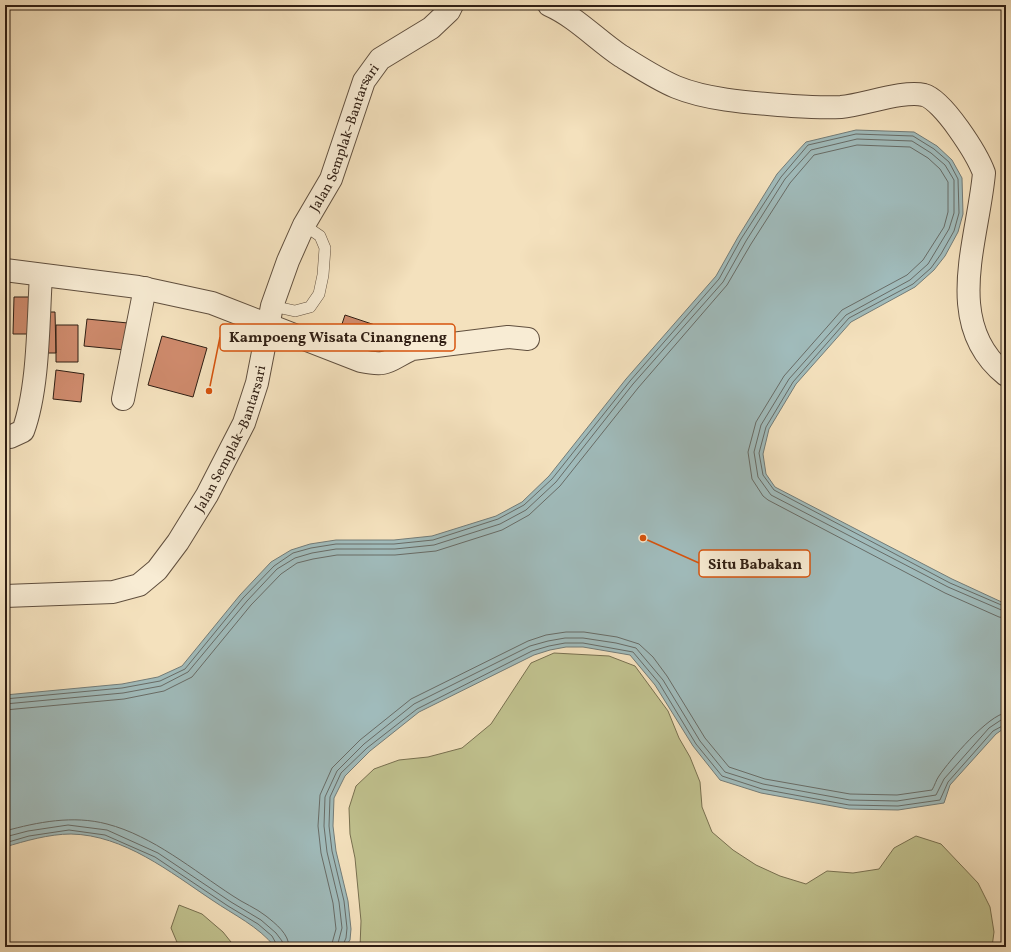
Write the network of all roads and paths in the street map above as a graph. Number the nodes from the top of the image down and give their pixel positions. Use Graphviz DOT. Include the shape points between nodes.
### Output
graph roads {
  1 [pos="452,5"];
  2 [pos="550,5"];
  3 [pos="304,225"];
  4 [pos="5,270"];
  5 [pos="42,274"];
  6 [pos="145,288"];
  7 [pos="270,315"];
  8 [pos="528,339"];
  9 [pos="1006,375"];
  10 [pos="122,399"];
  11 [pos="5,437"];
  12 [pos="5,596"];
  1 -- 3 [label="street, Jalan Semplak–Bantarsari" via="430,28 380,59 364,81 331,179"];
  2 -- 9 [label="street" via="660,80 701,94 739,101 794,106 841,107 913,94 925,95 937,102 980,161 984,172 969,282 970,312 981,347"];
  3 -- 7 [label="street, Jalan Semplak–Bantarsari"];
  3 -- 7 [label="lane" via="320,236 325,248 319,294 310,307"];
  4 -- 5 [label="street"];
  5 -- 6 [label="street"];
  5 -- 11 [label="street" via="28,418 23,431"];
  6 -- 7 [label="street"];
  6 -- 10 [label="street"];
  7 -- 8 [label="street" via="362,361 379,365 391,362 400,354 412,349 508,337"];
  7 -- 12 [label="street, Jalan Semplak–Bantarsari" via="257,383 244,423 207,495 157,570 139,585 113,592"];
}
